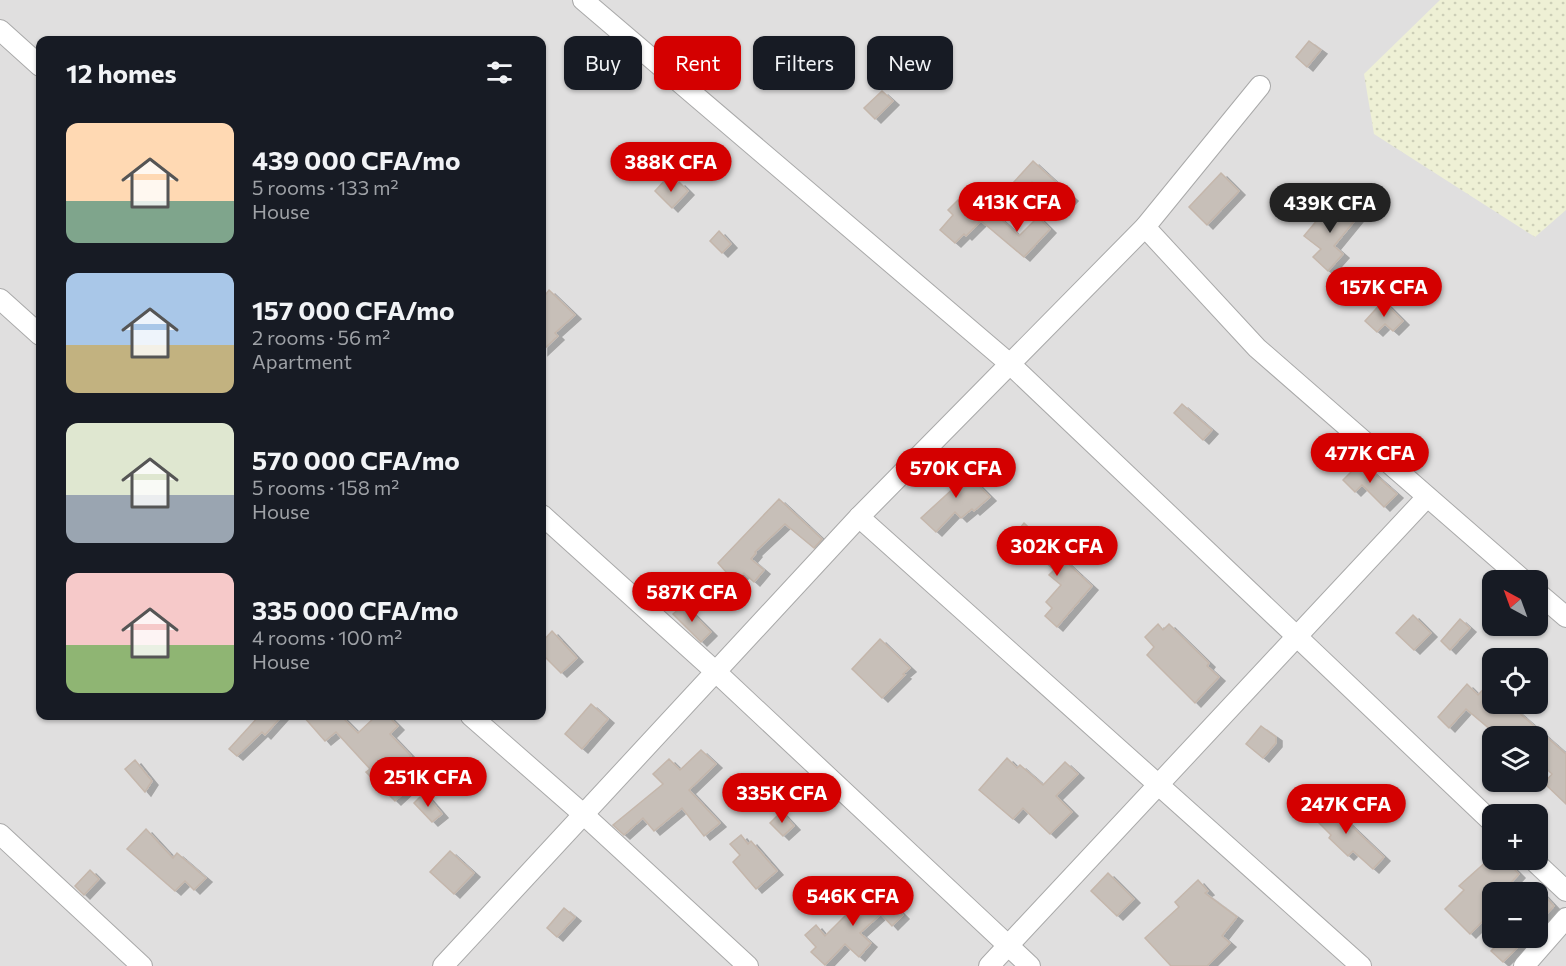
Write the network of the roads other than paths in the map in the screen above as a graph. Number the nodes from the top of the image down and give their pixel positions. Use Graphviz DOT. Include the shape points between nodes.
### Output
graph roads {
  1 [pos="583,0"];
  2 [pos="0,30"];
  3 [pos="36,62"];
  4 [pos="1260,86"];
  5 [pos="1145,226"];
  6 [pos="0,299"];
  7 [pos="36,331"];
  8 [pos="1010,363"];
  9 [pos="1427,496"];
  10 [pos="860,517"];
  11 [pos="546,519"];
  12 [pos="1512,570"];
  13 [pos="1548,602"];
  14 [pos="1566,617"];
  15 [pos="1297,636"];
  16 [pos="716,672"];
  17 [pos="476,720"];
  18 [pos="1159,785"];
  19 [pos="1482,812"];
  20 [pos="583,814"];
  21 [pos="0,834"];
  22 [pos="1544,870"];
  23 [pos="1566,891"];
  24 [pos="1566,918"];
  25 [pos="1008,946"];
  26 [pos="449,964"];
  27 [pos="142,966"];
  28 [pos="748,966"];
  29 [pos="989,966"];
  30 [pos="1030,966"];
  31 [pos="1361,966"];
  32 [pos="1524,966"];
  1 -- 8 [label="street"];
  2 -- 3 [label="street"];
  4 -- 5 [label="street"];
  5 -- 8 [label="street"];
  5 -- 9 [label="street" via="1257,348"];
  6 -- 7 [label="street"];
  8 -- 10 [label="street"];
  8 -- 15 [label="street"];
  9 -- 12 [label="street"];
  9 -- 15 [label="street"];
  10 -- 16 [label="street"];
  10 -- 18 [label="street"];
  11 -- 16 [label="street"];
  13 -- 14 [label="street"];
  15 -- 18 [label="street"];
  15 -- 19 [label="street"];
  16 -- 20 [label="street"];
  16 -- 25 [label="street"];
  17 -- 20 [label="street"];
  18 -- 25 [label="street"];
  18 -- 31 [label="street"];
  20 -- 26 [label="street"];
  20 -- 28 [label="street"];
  21 -- 27 [label="street"];
  22 -- 23 [label="street"];
  24 -- 32 [label="street"];
  25 -- 29 [label="street"];
  25 -- 30 [label="street"];
}
